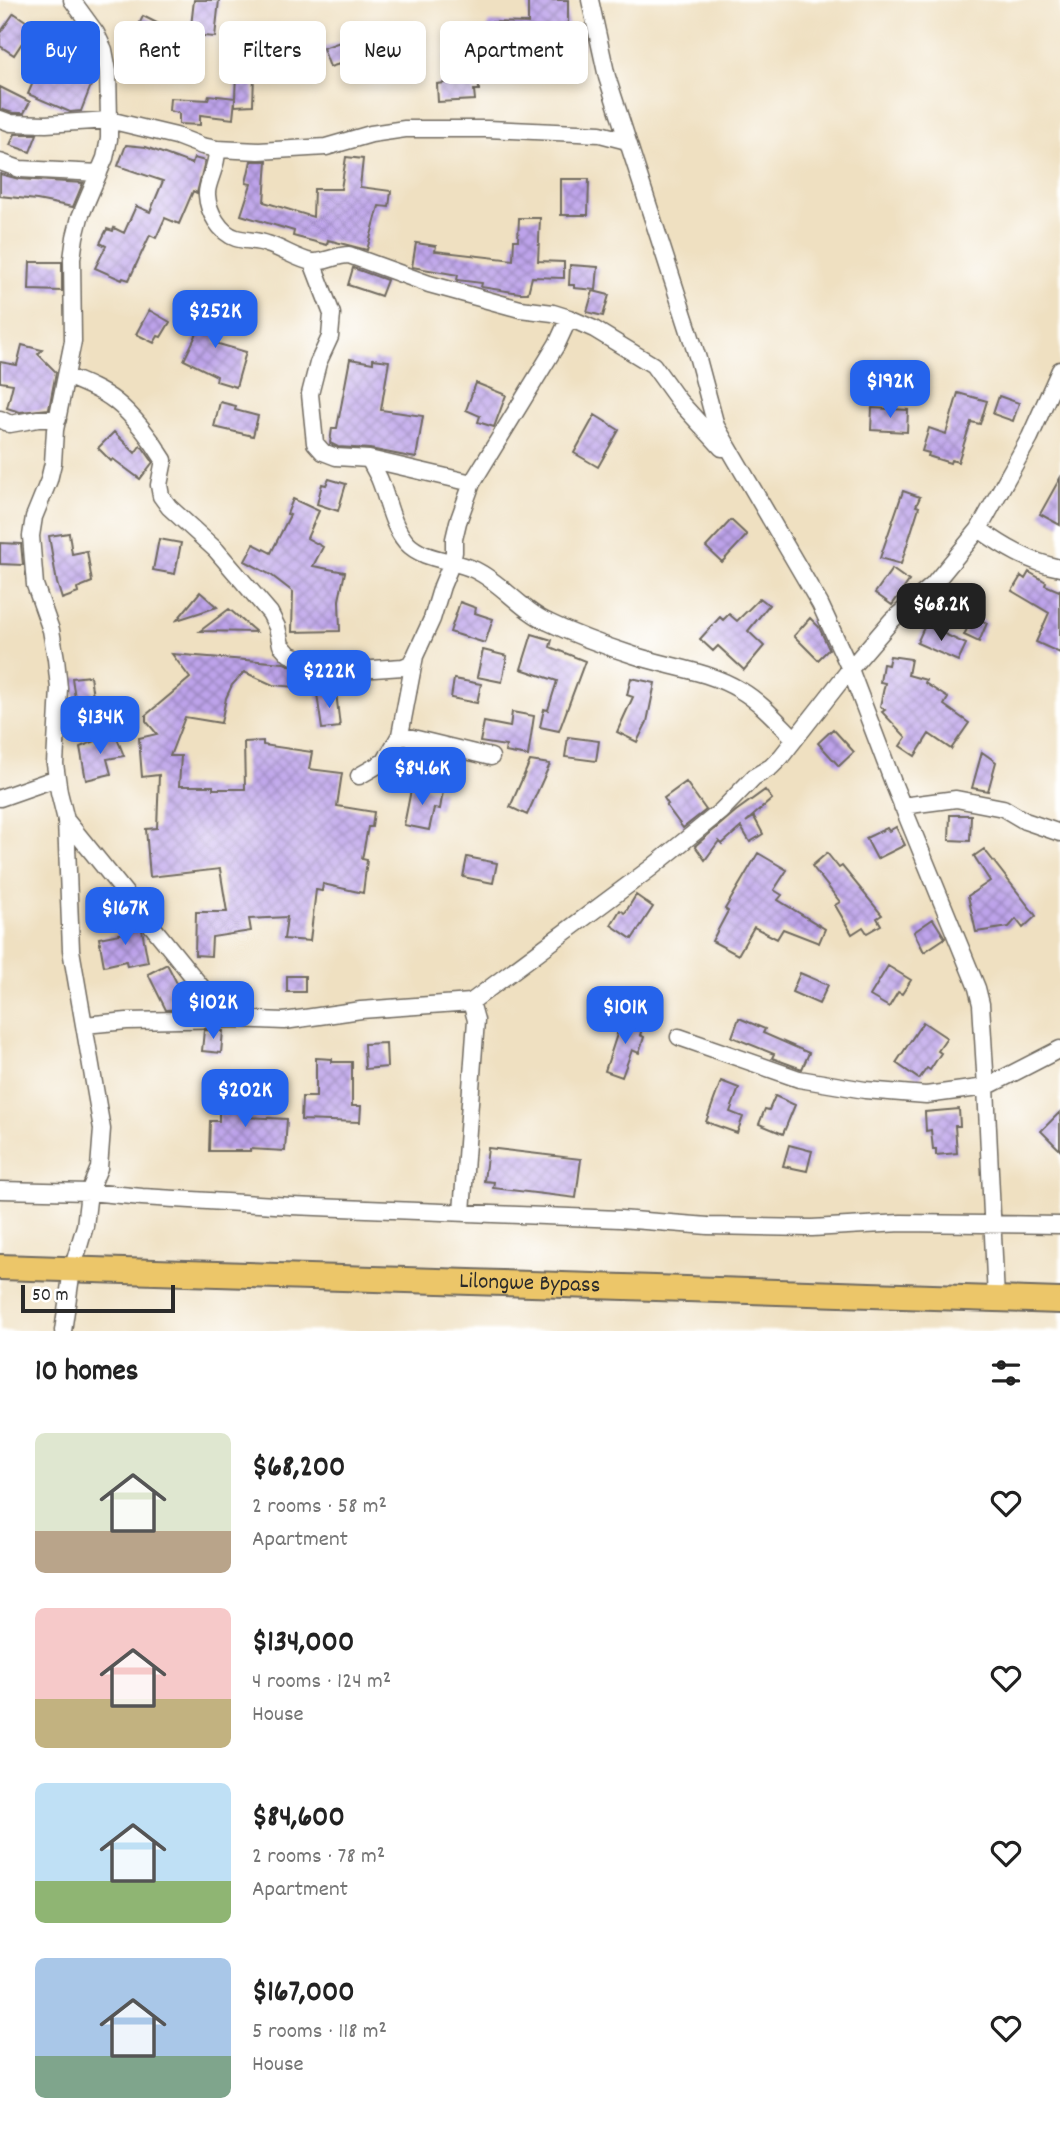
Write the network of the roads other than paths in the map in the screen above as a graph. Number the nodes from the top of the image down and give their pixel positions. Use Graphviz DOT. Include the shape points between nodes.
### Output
graph roads {
  1 [pos="72,0"];
  2 [pos="590,0"];
  3 [pos="0,119"];
  4 [pos="109,120"];
  5 [pos="627,141"];
  6 [pos="217,149"];
  7 [pos="0,162"];
  8 [pos="99,173"];
  9 [pos="312,262"];
  10 [pos="569,317"];
  11 [pos="1060,370"];
  12 [pos="66,376"];
  13 [pos="58,418"];
  14 [pos="0,419"];
  15 [pos="369,459"];
  16 [pos="739,467"];
  17 [pos="472,483"];
  18 [pos="979,529"];
  19 [pos="452,562"];
  20 [pos="1060,568"];
  21 [pos="415,656"];
  22 [pos="850,669"];
  23 [pos="400,735"];
  24 [pos="795,739"];
  25 [pos="491,757"];
  26 [pos="359,776"];
  27 [pos="57,778"];
  28 [pos="0,797"];
  29 [pos="902,806"];
  30 [pos="66,820"];
  31 [pos="1060,833"];
  32 [pos="471,1002"];
  33 [pos="234,1019"];
  34 [pos="84,1025"];
  35 [pos="679,1037"];
  36 [pos="1060,1049"];
  37 [pos="986,1087"];
  38 [pos="0,1190"];
  39 [pos="89,1192"];
  40 [pos="462,1212"];
  41 [pos="993,1224"];
  42 [pos="1060,1225"];
  43 [pos="0,1267"];
  44 [pos="72,1270"];
  45 [pos="996,1299"];
  46 [pos="1060,1301"];
  47 [pos="64,1331"];
  1 -- 4 [label="street" via="104,50"];
  2 -- 5 [label="street"];
  3 -- 4 [label="street" via="46,124"];
  4 -- 6 [label="street"];
  4 -- 8 [label="street" via="109,139"];
  5 -- 6 [label="street" via="600,134 405,130 326,147"];
  5 -- 16 [label="street" via="716,426"];
  6 -- 9 [label="street" via="218,161 207,193 222,230 234,238 264,242"];
  7 -- 8 [label="street" via="20,169"];
  8 -- 12 [label="street" via="75,237 73,341"];
  9 -- 10 [label="street" via="349,255 429,284"];
  9 -- 15 [label="street" via="332,314 330,337 310,394 315,443 336,457"];
  10 -- 16 [label="street" via="653,365"];
  10 -- 17 [label="street"];
  11 -- 18 [label="street" via="1030,437"];
  12 -- 13 [label="street"];
  12 -- 21 [label="street" via="116,401 154,443 164,460 161,496 270,613 281,645 289,653 344,671 403,667"];
  13 -- 14 [label="street" via="10,424"];
  13 -- 27 [label="street" via="53,463 31,536 35,585 56,659"];
  15 -- 17 [label="street"];
  15 -- 19 [label="street" via="407,542 432,557"];
  16 -- 22 [label="street" via="820,604"];
  17 -- 19 [label="street" via="458,522"];
  18 -- 20 [label="street" via="1016,554"];
  18 -- 22 [label="street" via="933,585 892,620"];
  19 -- 21 [label="street"];
  19 -- 24 [label="street" via="494,580 546,622 740,690"];
  21 -- 23 [label="street"];
  22 -- 24 [label="street"];
  22 -- 29 [label="street"];
  23 -- 25 [label="street"];
  23 -- 26 [label="street" via="385,761"];
  24 -- 32 [label="street" via="771,767 652,868"];
  27 -- 28 [label="street"];
  27 -- 30 [label="street"];
  29 -- 31 [label="street" via="956,799 1003,808"];
  29 -- 37 [label="street" via="977,988"];
  30 -- 33 [label="street" via="203,989"];
  30 -- 34 [label="street" via="71,950"];
  32 -- 33 [label="street" via="284,1021"];
  32 -- 40 [label="street" via="476,1020"];
  33 -- 34 [label="street"];
  34 -- 39 [label="street" via="102,1129 99,1168"];
  35 -- 37 [label="street" via="799,1079 852,1088 926,1095"];
  36 -- 37 [label="street"];
  37 -- 41 [label="street"];
  38 -- 39 [label="street"];
  39 -- 40 [label="street"];
  39 -- 44 [label="street" via="86,1226"];
  40 -- 41 [label="street" via="708,1226"];
  41 -- 42 [label="street"];
  41 -- 45 [label="street"];
  43 -- 44 [label="main road, Lilongwe Bypass"];
  44 -- 45 [label="main road, Lilongwe Bypass"];
  44 -- 47 [label="street"];
  45 -- 46 [label="main road, Lilongwe Bypass"];
}
